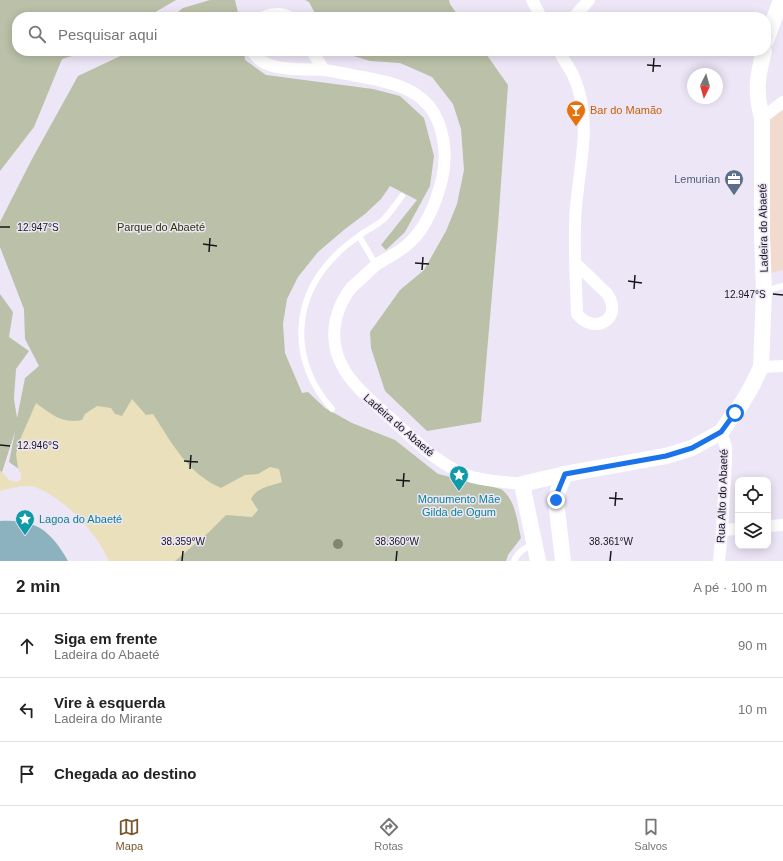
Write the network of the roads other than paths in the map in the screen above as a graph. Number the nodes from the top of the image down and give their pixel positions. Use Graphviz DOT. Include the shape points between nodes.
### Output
graph roads {
  1 [pos="532,0"];
  2 [pos="589,0"];
  3 [pos="781,0"];
  4 [pos="538,12"];
  5 [pos="578,12"];
  6 [pos="771,27"];
  7 [pos="255,56"];
  8 [pos="315,56"];
  9 [pos="562,56"];
  10 [pos="763,56"];
  11 [pos="324,70"];
  12 [pos="783,102"];
  13 [pos="762,118"];
  14 [pos="402,196"];
  15 [pos="358,236"];
  16 [pos="576,263"];
  17 [pos="376,265"];
  18 [pos="783,286"];
  19 [pos="764,292"];
  20 [pos="783,366"];
  21 [pos="761,367"];
  22 [pos="332,409"];
  23 [pos="721,432"];
  24 [pos="565,474"];
  25 [pos="522,484"];
  26 [pos="782,525"];
  27 [pos="771,526"];
  28 [pos="735,529"];
  29 [pos="722,530"];
  30 [pos="534,543"];
  31 [pos="514,561"];
  32 [pos="538,561"];
  33 [pos="563,561"];
  34 [pos="719,561"];
  1 -- 4 [label="street"];
  2 -- 5 [label="street"];
  3 -- 6 [label="street"];
  7 -- 11 [label="street, Ladeira do Abaeté" via="274,67"];
  8 -- 11 [label="street"];
  9 -- 16 [label="street" via="579,91 584,116 585,138 576,208"];
  10 -- 13 [label="street, Ladeira do Abaeté" via="758,77 758,100"];
  11 -- 17 [label="street, Ladeira do Abaeté" via="382,80 404,88 422,99 431,109 443,136 443,173 432,209 407,245"];
  12 -- 13 [label="street"];
  13 -- 19 [label="street, Ladeira do Abaeté"];
  14 -- 15 [label="lane" via="382,220"];
  15 -- 17 [label="lane"];
  15 -- 22 [label="lane" via="327,265 312,288 302,316 302,346 307,367 322,397"];
  16 -- 16 [label="street" via="608,295 612,305 607,321 590,324 577,314"];
  17 -- 25 [label="street, Ladeira do Abaeté" via="351,289 340,305 335,327 335,348 344,372 356,387 434,457 472,477"];
  18 -- 19 [label="lane"];
  19 -- 21 [label="street, Ladeira do Abaeté"];
  20 -- 21 [label="street"];
  21 -- 23 [label="street, Ladeira do Abaeté" via="742,403"];
  23 -- 24 [label="street, Ladeira do Abaeté" via="692,448 666,456"];
  23 -- 29 [label="street, Rua Alto do Abaeté" via="726,447"];
  24 -- 25 [label="street, Ladeira do Abaeté"];
  24 -- 33 [label="street" via="556,500"];
  25 -- 30 [label="street"];
  26 -- 27 [label="street"];
  28 -- 29 [label="street"];
  29 -- 34 [label="street, Rua Alto do Abaeté"];
  30 -- 31 [label="lane" via="520,552"];
  30 -- 32 [label="street"];
}
